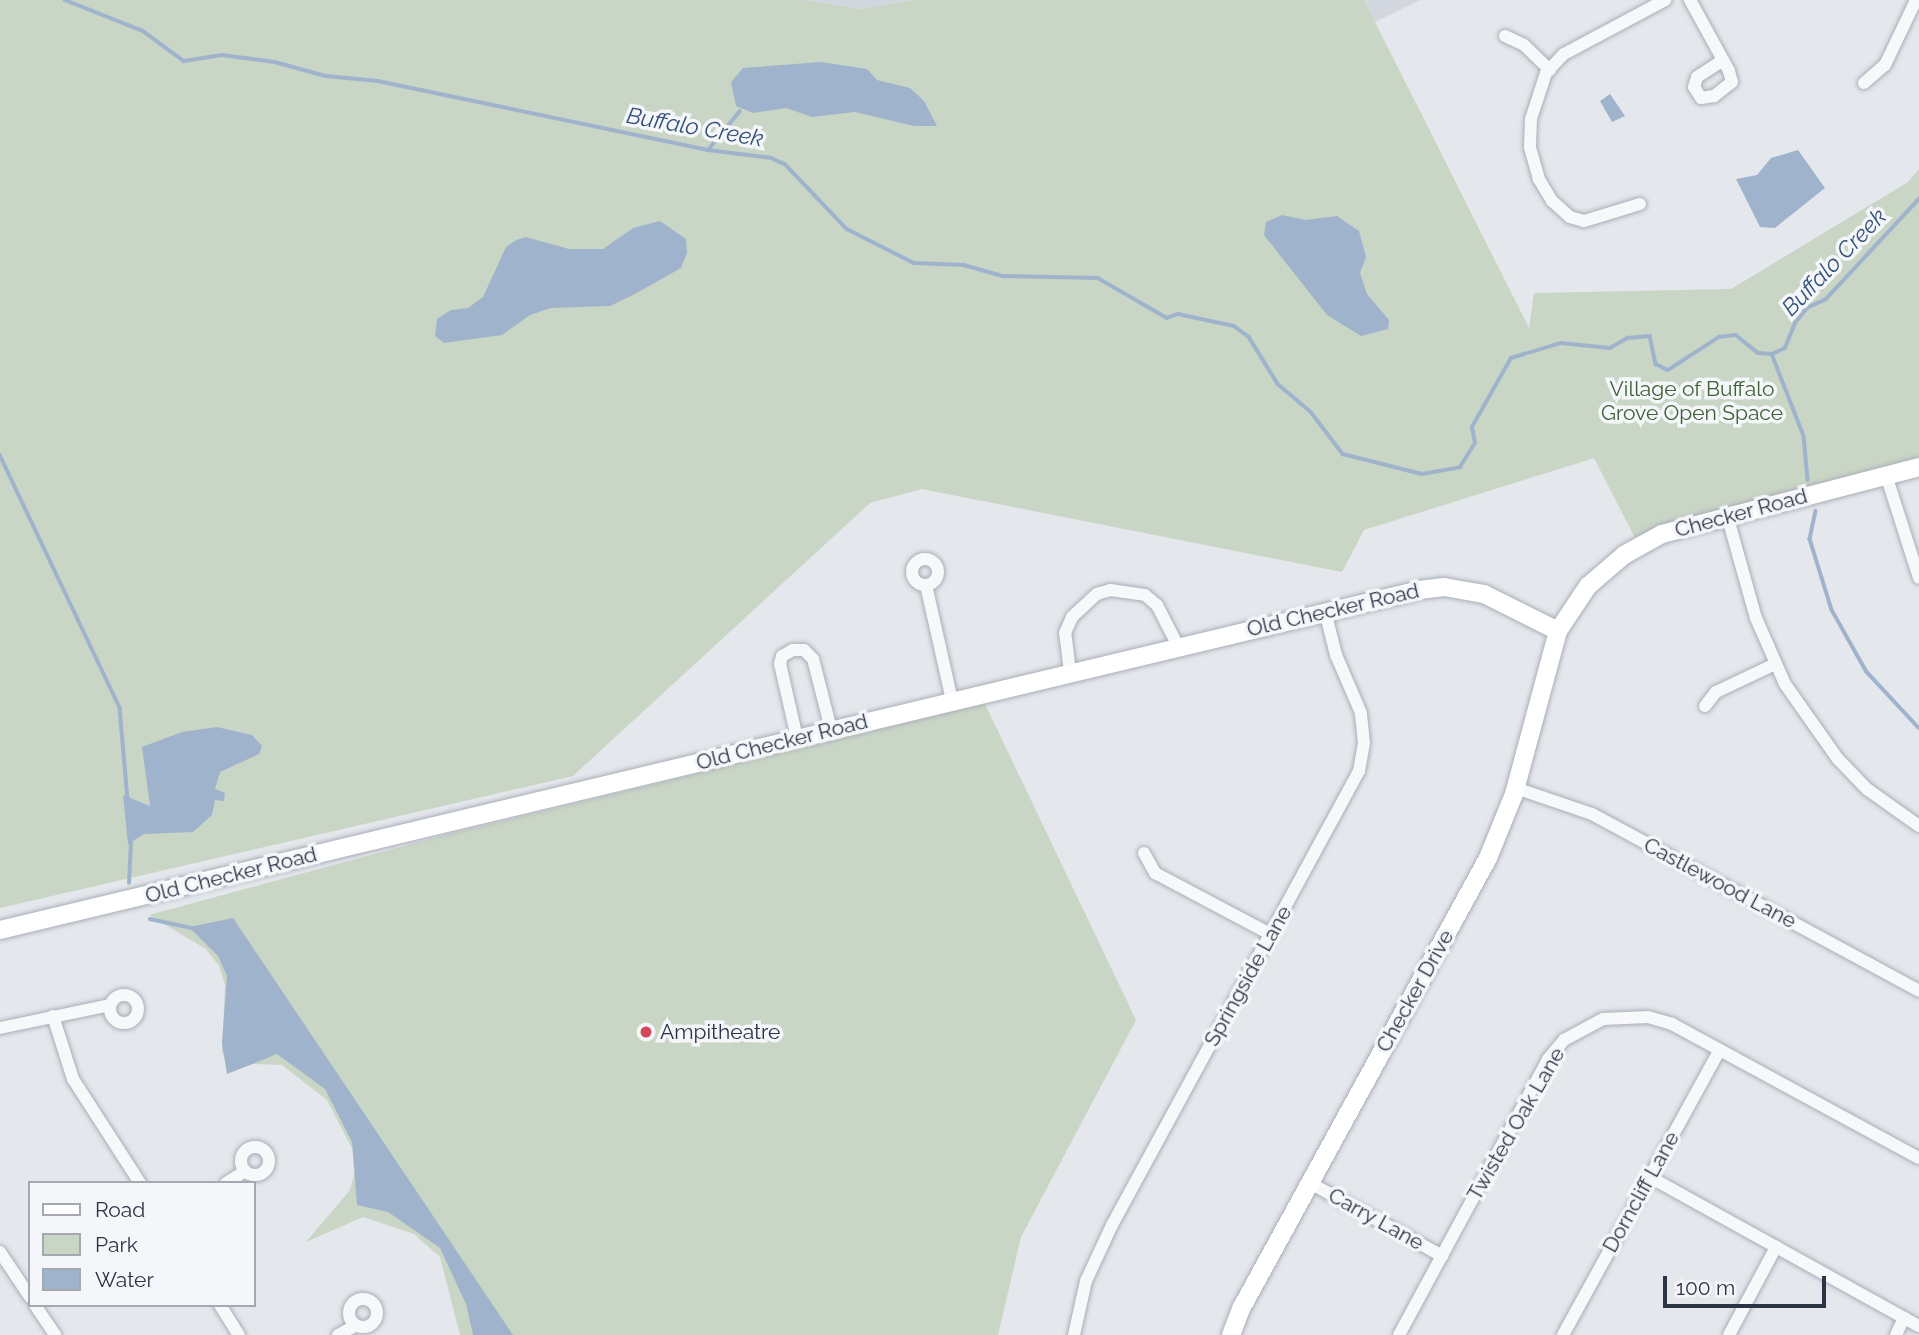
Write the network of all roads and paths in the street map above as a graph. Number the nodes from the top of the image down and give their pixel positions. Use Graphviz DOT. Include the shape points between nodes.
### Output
graph roads {
  1 [pos="1690,0"];
  2 [pos="1916,0"];
  3 [pos="1659,1"];
  4 [pos="1505,36"];
  5 [pos="1723,60"];
  6 [pos="1550,70"];
  7 [pos="1864,83"];
  8 [pos="1640,204"];
  9 [pos="1919,467"];
  10 [pos="1886,475"];
  11 [pos="1727,515"];
  12 [pos="1919,578"];
  13 [pos="926,585"];
  14 [pos="1325,611"];
  15 [pos="1558,631"];
  16 [pos="1178,646"];
  17 [pos="1775,664"];
  18 [pos="1070,672"];
  19 [pos="952,700"];
  20 [pos="1705,706"];
  21 [pos="831,729"];
  22 [pos="797,738"];
  23 [pos="1516,788"];
  24 [pos="1919,826"];
  25 [pos="1144,852"];
  26 [pos="0,930"];
  27 [pos="1270,934"];
  28 [pos="1919,991"];
  29 [pos="110,1005"];
  30 [pos="53,1016"];
  31 [pos="0,1028"];
  32 [pos="1720,1050"];
  33 [pos="1919,1158"];
  34 [pos="245,1171"];
  35 [pos="1648,1176"];
  36 [pos="139,1181"];
  37 [pos="229,1181"];
  38 [pos="1310,1183"];
  39 [pos="1776,1247"];
  40 [pos="0,1252"];
  41 [pos="1442,1256"];
  42 [pos="28,1294"];
  43 [pos="36,1307"];
  44 [pos="221,1307"];
  45 [pos="1904,1318"];
  46 [pos="357,1325"];
  47 [pos="1919,1326"];
  48 [pos="55,1335"];
  49 [pos="239,1335"];
  50 [pos="338,1335"];
  51 [pos="1074,1335"];
  52 [pos="1231,1335"];
  53 [pos="1399,1335"];
  54 [pos="1563,1335"];
  55 [pos="1730,1335"];
  56 [pos="1896,1335"];
  1 -- 5 [label="street"];
  2 -- 7 [label="street" via="1885,65"];
  3 -- 6 [label="street" via="1564,54"];
  4 -- 6 [label="street" via="1524,45"];
  6 -- 8 [label="street" via="1535,97 1530,147 1539,179 1552,201 1570,217 1584,221"];
  9 -- 10 [label="street, Checker Road"];
  10 -- 11 [label="street, Checker Road"];
  10 -- 12 [label="street"];
  11 -- 15 [label="street, Checker Road" via="1662,534 1624,555 1588,586"];
  11 -- 17 [label="street" via="1756,618"];
  13 -- 19 [label="street"];
  14 -- 15 [label="street, Old Checker Road" via="1444,587 1484,594"];
  14 -- 16 [label="street, Old Checker Road"];
  14 -- 27 [label="street, Springside Lane" via="1336,655 1361,713 1364,743 1355,780"];
  15 -- 23 [label="street, Checker Drive"];
  16 -- 18 [label="street, Old Checker Road"];
  16 -- 18 [label="street" via="1157,605 1144,595 1110,590 1097,594 1072,617 1065,633"];
  17 -- 20 [label="street" via="1716,692"];
  17 -- 24 [label="street" via="1811,726 1838,759 1867,789"];
  18 -- 19 [label="street, Old Checker Road"];
  19 -- 21 [label="street, Old Checker Road"];
  21 -- 22 [label="street, Old Checker Road"];
  21 -- 22 [label="street" via="813,659 804,650 793,650 782,656 780,664"];
  22 -- 26 [label="street, Old Checker Road"];
  23 -- 28 [label="street, Castlewood Lane" via="1592,814"];
  23 -- 38 [label="street, Checker Drive" via="1488,858"];
  25 -- 27 [label="street" via="1155,873"];
  27 -- 51 [label="street, Springside Lane" via="1107,1236 1086,1281"];
  29 -- 30 [label="street"];
  30 -- 31 [label="street"];
  30 -- 36 [label="street" via="73,1079"];
  32 -- 33 [label="street, Twisted Oak Lane"];
  32 -- 35 [label="street, Dorncliff Lane"];
  32 -- 41 [label="street, Twisted Oak Lane" via="1672,1024 1625,1016 1602,1019 1564,1040 1548,1059"];
  34 -- 37 [label="street"];
  35 -- 39 [label="street"];
  35 -- 54 [label="street, Dorncliff Lane"];
  38 -- 41 [label="street, Carry Lane"];
  38 -- 52 [label="street, Checker Drive"];
  39 -- 45 [label="street"];
  39 -- 55 [label="street"];
  40 -- 42 [label="street"];
  41 -- 53 [label="street, Twisted Oak Lane"];
  43 -- 48 [label="street"];
  44 -- 49 [label="street"];
  45 -- 47 [label="street"];
  45 -- 56 [label="street"];
  46 -- 50 [label="street"];
}
